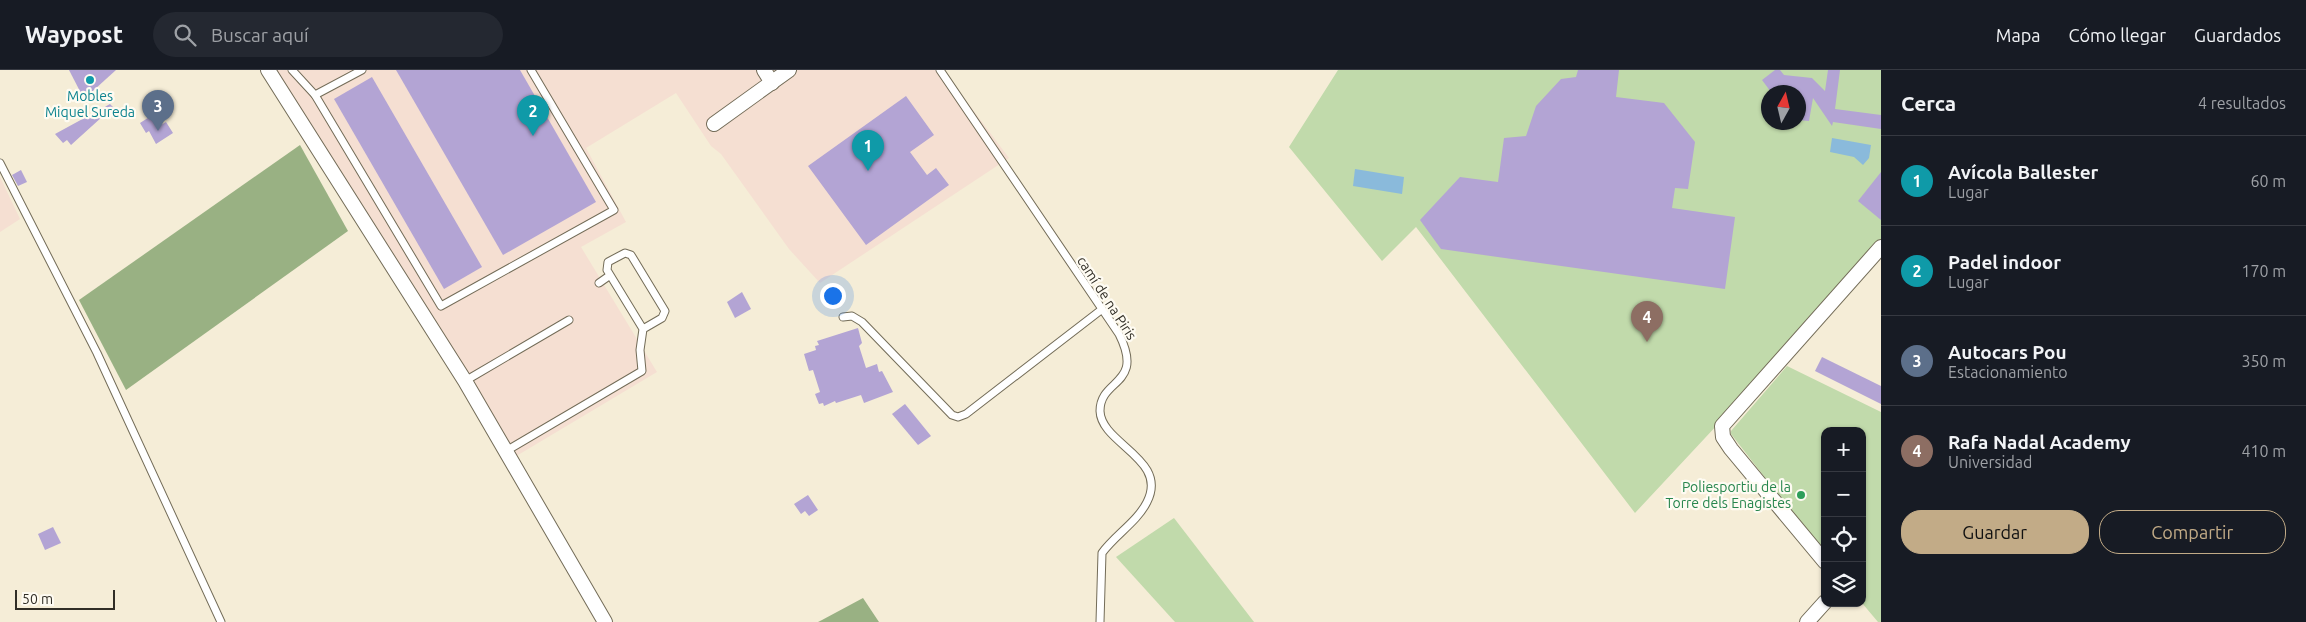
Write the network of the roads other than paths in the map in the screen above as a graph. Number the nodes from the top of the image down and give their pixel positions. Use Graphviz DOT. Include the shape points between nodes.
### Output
graph roads {
  1 [pos="268,70"];
  2 [pos="292,70"];
  3 [pos="362,70"];
  4 [pos="531,70"];
  5 [pos="764,70"];
  6 [pos="789,70"];
  7 [pos="940,70"];
  8 [pos="772,83"];
  9 [pos="315,96"];
  10 [pos="714,124"];
  11 [pos="0,163"];
  12 [pos="1881,247"];
  13 [pos="610,276"];
  14 [pos="599,283"];
  15 [pos="1101,310"];
  16 [pos="843,317"];
  17 [pos="569,320"];
  18 [pos="643,329"];
  19 [pos="465,381"];
  20 [pos="506,452"];
  21 [pos="1821,557"];
  22 [pos="1821,606"];
  23 [pos="221,622"];
  24 [pos="605,622"];
  25 [pos="1100,622"];
  26 [pos="1807,622"];
  1 -- 19 [label="street"];
  2 -- 9 [label="lane"];
  3 -- 9 [label="lane"];
  4 -- 9 [label="lane" via="614,210 441,306"];
  5 -- 8 [label="street"];
  6 -- 8 [label="street"];
  7 -- 15 [label="lane, camí de na Piris"];
  8 -- 10 [label="street"];
  11 -- 23 [label="lane" via="105,370"];
  12 -- 21 [label="street" via="1722,426 1723,437 1732,449"];
  13 -- 14 [label="lane"];
  13 -- 18 [label="lane"];
  13 -- 18 [label="lane" via="606,270 608,262 625,253 631,255 665,311 662,318"];
  15 -- 16 [label="lane" via="958,417 862,322 852,316"];
  15 -- 25 [label="lane, camí de na Piris" via="1128,353 1123,378 1101,405 1103,423 1143,463 1151,479 1151,493 1140,513 1102,553"];
  17 -- 19 [label="lane"];
  18 -- 20 [label="lane" via="642,371"];
  19 -- 20 [label="street"];
  20 -- 24 [label="street"];
  22 -- 26 [label="street"];
}
